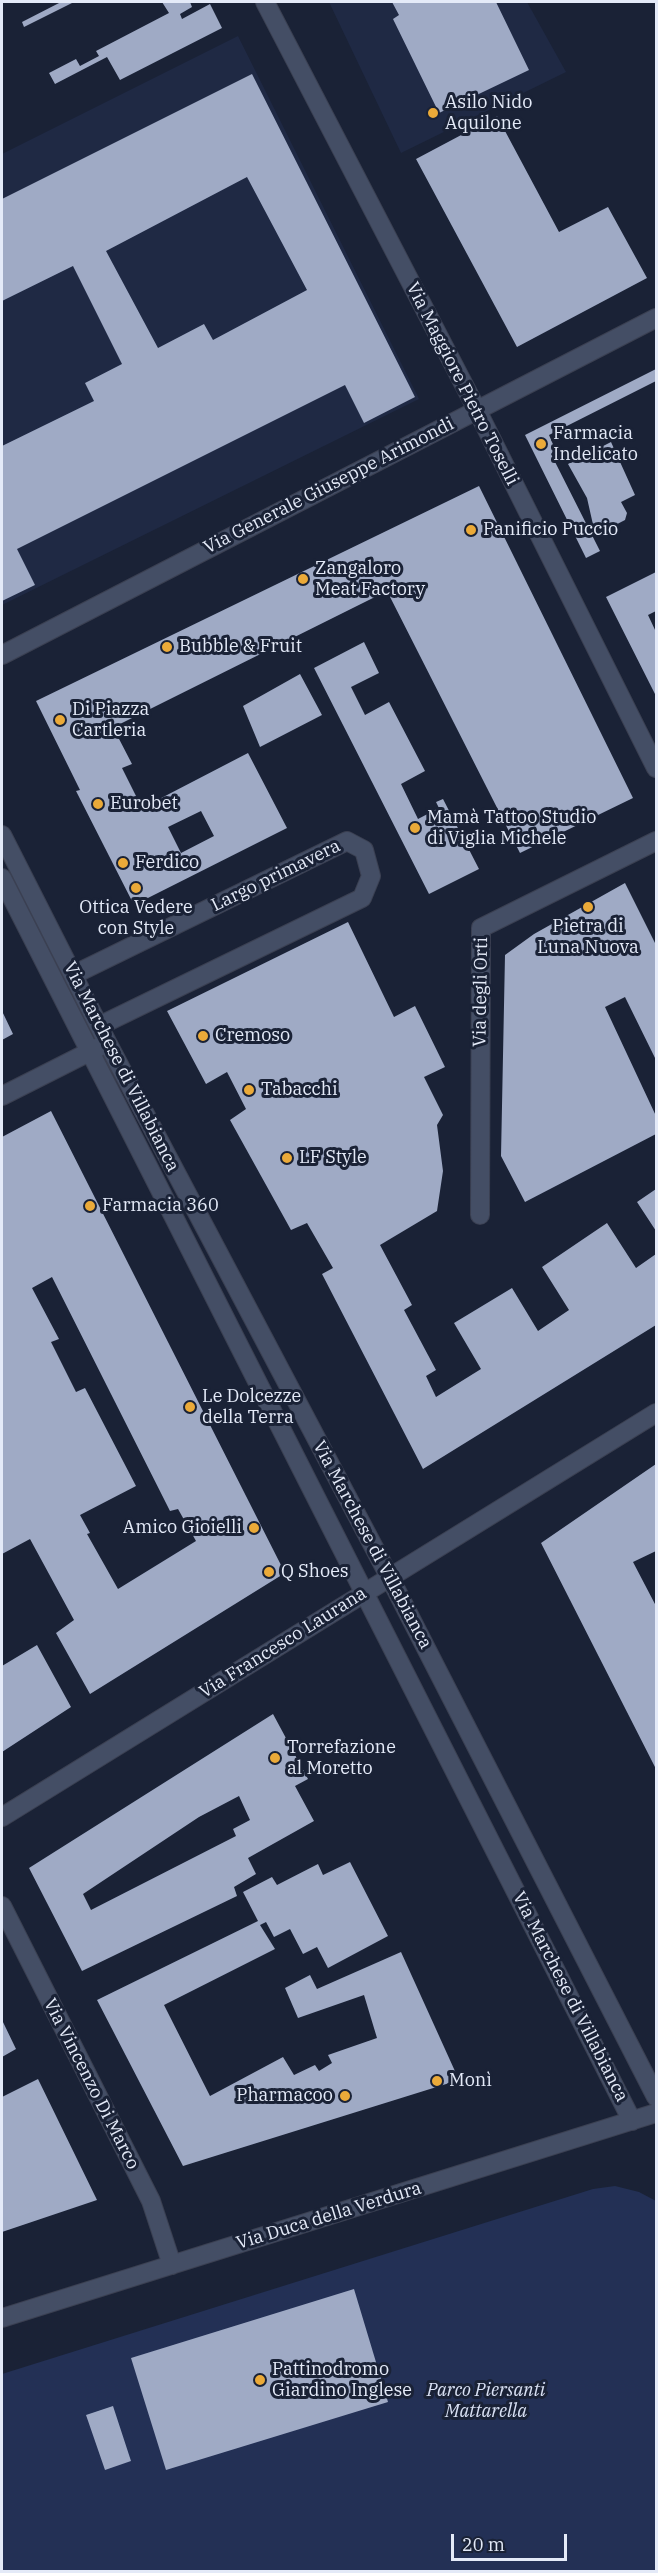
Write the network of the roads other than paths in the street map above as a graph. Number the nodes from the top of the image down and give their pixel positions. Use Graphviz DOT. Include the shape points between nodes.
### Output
graph roads {
  1 [pos="265,2"];
  2 [pos="657,318"];
  3 [pos="477,410"];
  4 [pos="2,655"];
  5 [pos="657,768"];
  6 [pos="2,835"];
  7 [pos="657,841"];
  8 [pos="2,878"];
  9 [pos="73,975"];
  10 [pos="99,1026"];
  11 [pos="107,1042"];
  12 [pos="90,1051"];
  13 [pos="2,1096"];
  14 [pos="480,1215"];
  15 [pos="657,1413"];
  16 [pos="389,1576"];
  17 [pos="365,1592"];
  18 [pos="2,1817"];
  19 [pos="2,1906"];
  20 [pos="657,2097"];
  21 [pos="657,2113"];
  22 [pos="632,2121"];
  23 [pos="172,2265"];
  24 [pos="2,2318"];
  1 -- 3 [label="street, Via Maggiore Pietro Toselli"];
  2 -- 3 [label="street, Via Generale Giuseppe Arimondi"];
  3 -- 4 [label="street, Via Generale Giuseppe Arimondi"];
  3 -- 5 [label="street, Via Maggiore Pietro Toselli"];
  6 -- 9 [label="street, Via Marchese di Villabianca"];
  7 -- 14 [label="street, Via degli Orti" via="481,928"];
  8 -- 12 [label="street, Via Marchese di Villabianca"];
  9 -- 10 [label="street, Via Marchese di Villabianca"];
  9 -- 10 [label="street, Largo primavera" via="347,841 364,850 371,876 362,898"];
  10 -- 11 [label="street, Via Marchese di Villabianca"];
  11 -- 12 [label="street"];
  11 -- 16 [label="street, Via Marchese di Villabianca"];
  12 -- 13 [label="street"];
  12 -- 17 [label="street, Via Marchese di Villabianca"];
  15 -- 16 [label="street, Via Francesco Laurana"];
  16 -- 17 [label="street, Via Francesco Laurana"];
  16 -- 20 [label="street, Via Marchese di Villabianca"];
  17 -- 18 [label="street, Via Francesco Laurana"];
  17 -- 22 [label="street, Via Marchese di Villabianca"];
  19 -- 23 [label="street, Via Vincenzo Di Marco" via="154,2208"];
  21 -- 22 [label="street, Via Duca della Verdura"];
  22 -- 23 [label="street, Via Duca della Verdura"];
  23 -- 24 [label="street, Via Duca della Verdura"];
}
